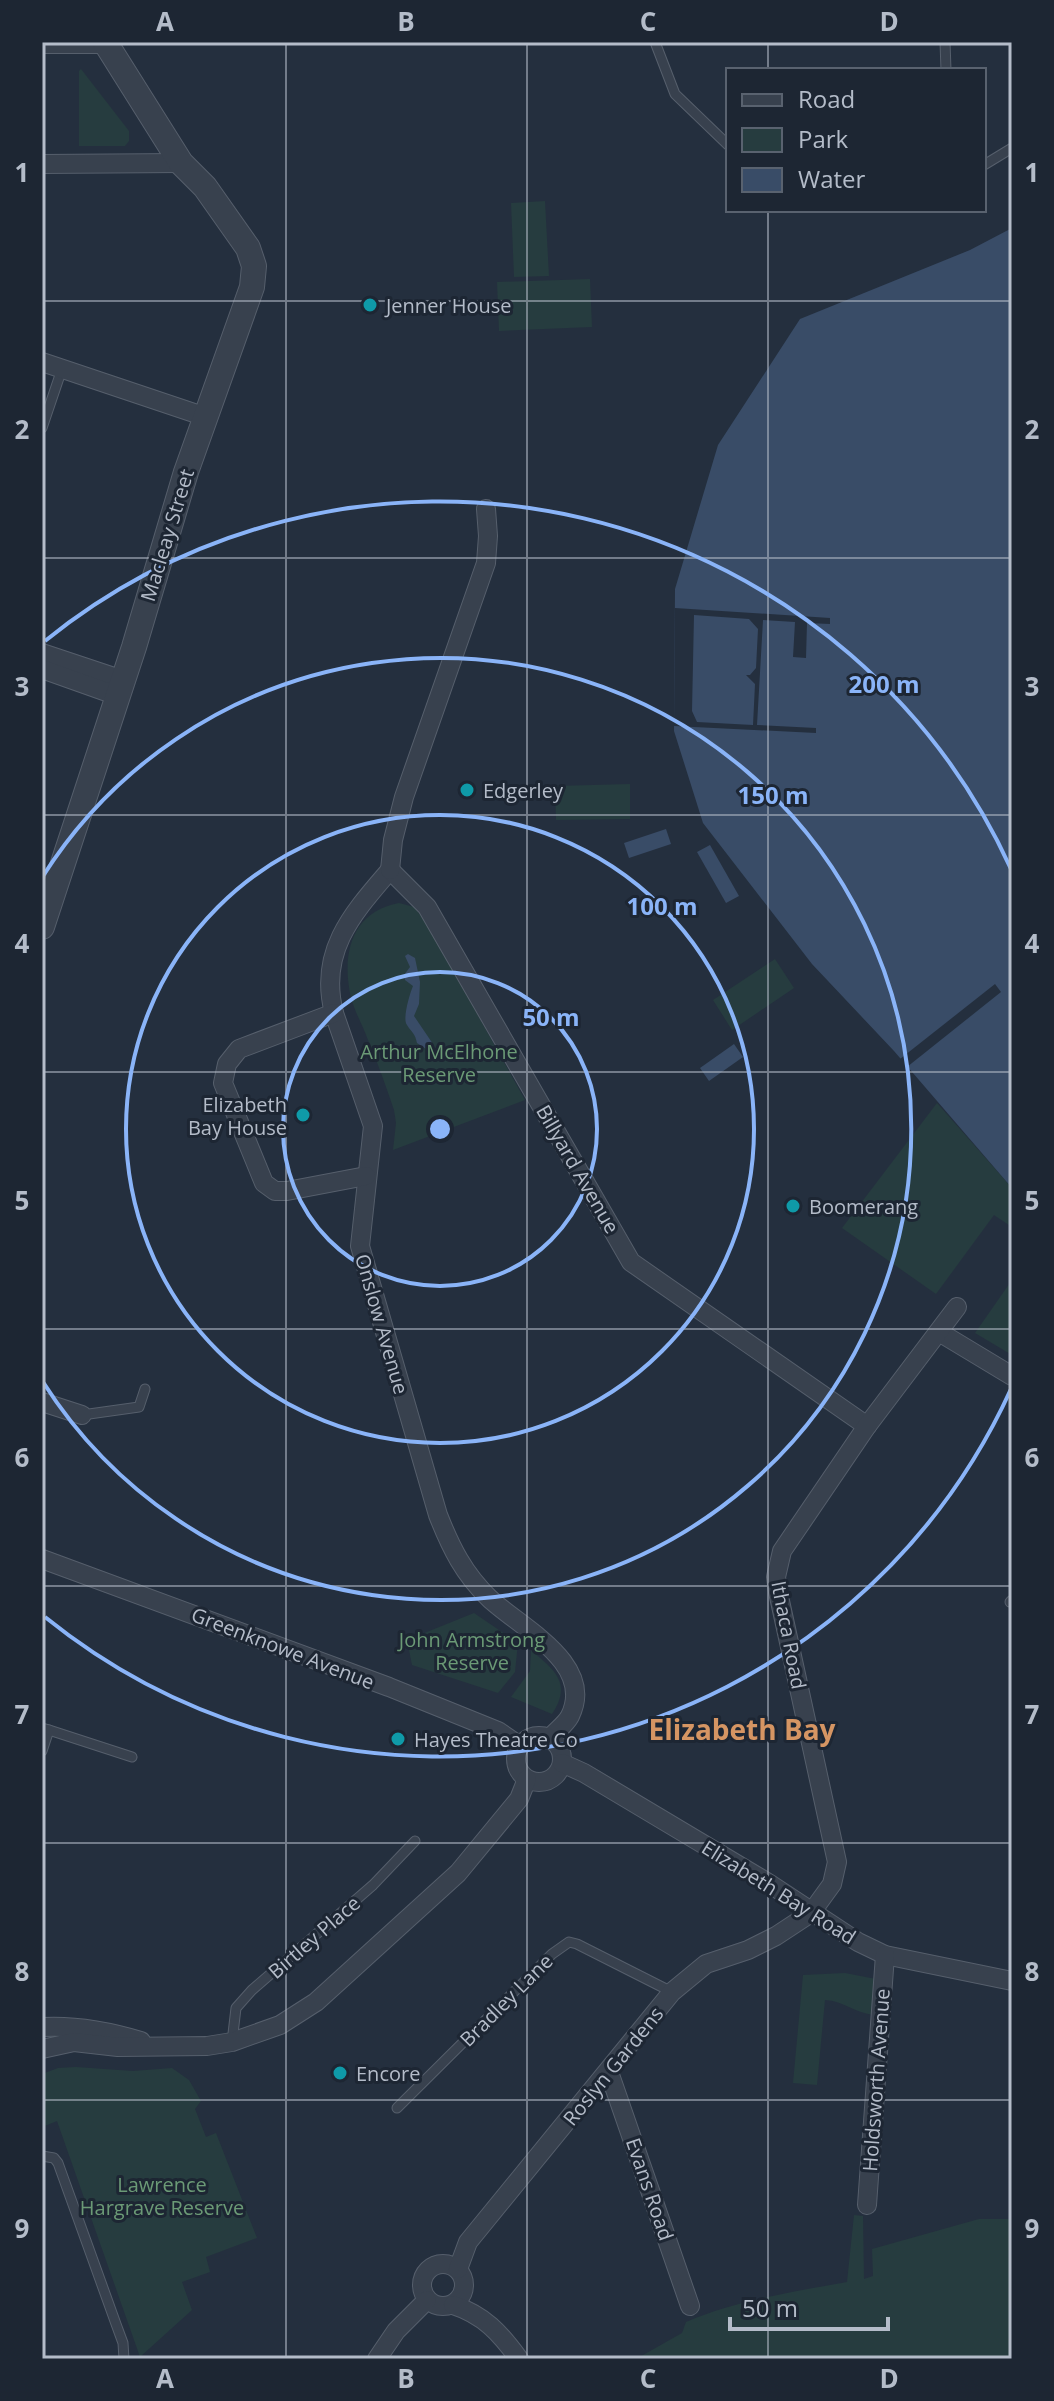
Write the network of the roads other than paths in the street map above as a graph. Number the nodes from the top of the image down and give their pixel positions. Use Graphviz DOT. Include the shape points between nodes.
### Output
graph roads {
  1 [pos="655,42"];
  2 [pos="945,42"];
  3 [pos="105,43"];
  4 [pos="42,44"];
  5 [pos="946,68"];
  6 [pos="726,143"];
  7 [pos="1012,148"];
  8 [pos="181,163"];
  9 [pos="42,164"];
  10 [pos="986,164"];
  11 [pos="42,362"];
  12 [pos="62,369"];
  13 [pos="206,417"];
  14 [pos="42,428"];
  15 [pos="486,509"];
  16 [pos="42,653"];
  17 [pos="42,669"];
  18 [pos="120,688"];
  19 [pos="390,870"];
  20 [pos="42,927"];
  21 [pos="334,1013"];
  22 [pos="366,1176"];
  23 [pos="957,1307"];
  24 [pos="939,1332"];
  25 [pos="1012,1376"];
  26 [pos="145,1389"];
  27 [pos="42,1402"];
  28 [pos="82,1415"];
  29 [pos="867,1426"];
  30 [pos="42,1559"];
  31 [pos="46,1729"];
  32 [pos="550,1738"];
  33 [pos="520,1746"];
  34 [pos="42,1751"];
  35 [pos="132,1757"];
  36 [pos="562,1763"];
  37 [pos="527,1779"];
  38 [pos="415,1841"];
  39 [pos="811,1913"];
  40 [pos="885,1955"];
  41 [pos="1012,1981"];
  42 [pos="672,1992"];
  43 [pos="42,2027"];
  44 [pos="232,2042"];
  45 [pos="157,2046"];
  46 [pos="42,2049"];
  47 [pos="609,2072"];
  48 [pos="397,2108"];
  49 [pos="42,2156"];
  50 [pos="867,2205"];
  51 [pos="458,2269"];
  52 [pos="427,2300"];
  53 [pos="453,2305"];
  54 [pos="690,2306"];
  55 [pos="124,2359"];
  56 [pos="377,2359"];
  57 [pos="519,2359"];
  1 -- 6 [label="lane" via="675,94"];
  2 -- 5 [label="lane"];
  3 -- 4 [label="street"];
  3 -- 8 [label="street, Macleay Street"];
  7 -- 10 [label="lane"];
  8 -- 9 [label="street"];
  8 -- 13 [label="street, Macleay Street" via="223,210 254,266 252,287"];
  11 -- 12 [label="street"];
  12 -- 13 [label="street"];
  12 -- 14 [label="lane"];
  13 -- 18 [label="street, Macleay Street"];
  15 -- 19 [label="street" via="486,563 404,797"];
  16 -- 18 [label="street"];
  17 -- 18 [label="street"];
  18 -- 20 [label="street, Macleay Street"];
  19 -- 21 [label="street, Onslow Avenue" via="354,911 339,939 330,970"];
  19 -- 29 [label="street, Billyard Avenue" via="427,907 631,1262"];
  21 -- 22 [label="street, Onslow Avenue" via="373,1126"];
  21 -- 22 [label="street" via="239,1049 227,1064 223,1083 264,1183 275,1191"];
  22 -- 32 [label="street, Onslow Avenue" via="360,1246 438,1515 466,1573 490,1600 542,1640 574,1682 570,1717"];
  23 -- 24 [label="street, Ithaca Road"];
  24 -- 25 [label="street"];
  24 -- 29 [label="street, Ithaca Road"];
  26 -- 28 [label="lane" via="139,1407"];
  27 -- 28 [label="street"];
  29 -- 39 [label="street, Ithaca Road" via="782,1551 776,1577 837,1862 832,1884"];
  30 -- 33 [label="street, Greenknowe Avenue" via="389,1687 498,1731"];
  31 -- 34 [label="lane"];
  31 -- 35 [label="lane"];
  32 -- 33 [label="street" via="533,1736"];
  32 -- 36 [label="street" via="560,1749"];
  33 -- 37 [label="street" via="516,1760"];
  36 -- 37 [label="street" via="548,1780"];
  36 -- 39 [label="street, Elizabeth Bay Road"];
  37 -- 44 [label="street" via="506,1817 458,1873 327,1992 280,2025"];
  38 -- 44 [label="lane, Birtley Place" via="373,1885 252,1990 236,2008"];
  39 -- 40 [label="street, Elizabeth Bay Road"];
  39 -- 42 [label="street, Roslyn Gardens" via="748,1950 706,1964"];
  40 -- 41 [label="street, Elizabeth Bay Road"];
  40 -- 50 [label="street, Holdsworth Avenue"];
  42 -- 47 [label="street, Roslyn Gardens"];
  42 -- 48 [label="lane, Bradley Lane" via="569,1942"];
  43 -- 45 [label="street" via="111,2032"];
  44 -- 45 [label="street"];
  45 -- 46 [label="street" via="74,2042"];
  47 -- 51 [label="street, Roslyn Gardens" via="468,2242"];
  47 -- 54 [label="street, Evans Road"];
  49 -- 55 [label="lane" via="58,2163 123,2343"];
  51 -- 52 [label="street" via="437,2265 426,2273 422,2287"];
  51 -- 53 [label="street" via="465,2288"];
  52 -- 53 [label="street" via="439,2307"];
  52 -- 56 [label="street"];
  53 -- 57 [label="street" via="497,2328"];
}
